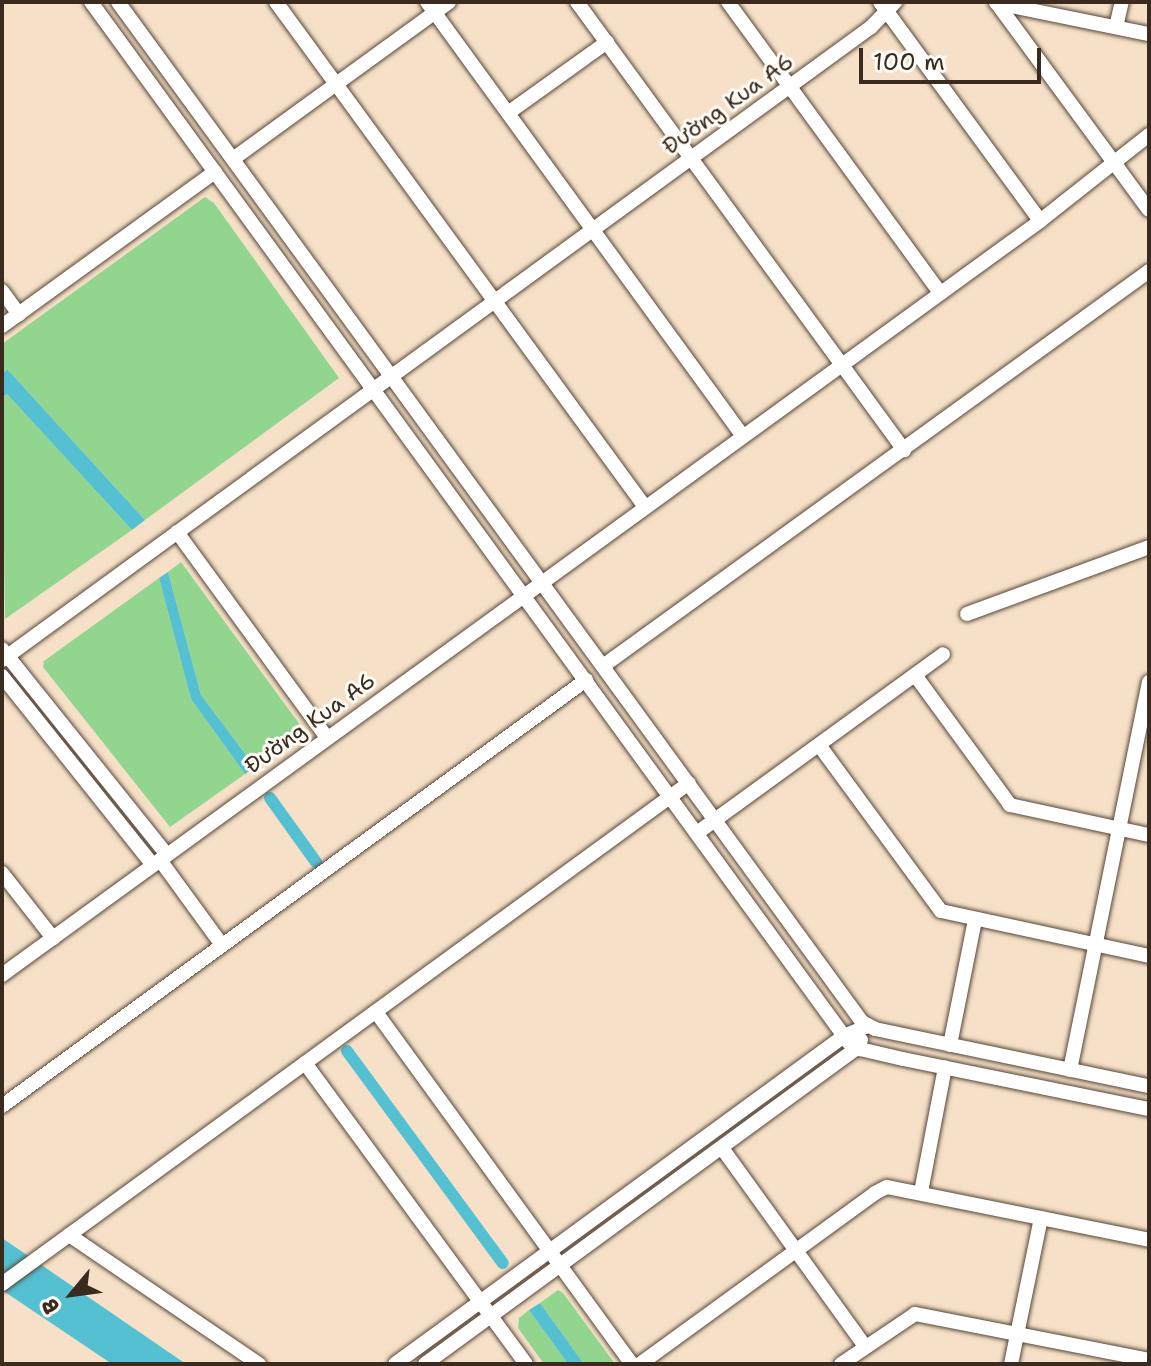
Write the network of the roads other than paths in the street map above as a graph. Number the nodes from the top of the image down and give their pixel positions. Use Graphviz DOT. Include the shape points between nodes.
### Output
graph roads {
  1 [pos="91,2"];
  2 [pos="118,2"];
  3 [pos="276,2"];
  4 [pos="449,2"];
  5 [pos="577,2"];
  6 [pos="728,2"];
  7 [pos="996,2"];
  8 [pos="1122,2"];
  9 [pos="888,5"];
  10 [pos="431,7"];
  11 [pos="1116,27"];
  12 [pos="1149,34"];
  13 [pos="607,42"];
  14 [pos="335,84"];
  15 [pos="790,86"];
  16 [pos="508,113"];
  17 [pos="1149,135"];
  18 [pos="691,158"];
  19 [pos="233,159"];
  20 [pos="1115,163"];
  21 [pos="215,172"];
  22 [pos="1149,210"];
  23 [pos="1040,221"];
  24 [pos="592,229"];
  25 [pos="1149,271"];
  26 [pos="2,291"];
  27 [pos="940,293"];
  28 [pos="493,300"];
  29 [pos="19,314"];
  30 [pos="2,326"];
  31 [pos="841,364"];
  32 [pos="391,375"];
  33 [pos="374,388"];
  34 [pos="742,435"];
  35 [pos="904,450"];
  36 [pos="645,507"];
  37 [pos="177,532"];
  38 [pos="1149,547"];
  39 [pos="543,581"];
  40 [pos="525,594"];
  41 [pos="967,614"];
  42 [pos="943,654"];
  43 [pos="4,655"];
  44 [pos="603,666"];
  45 [pos="915,675"];
  46 [pos="2,676"];
  47 [pos="586,680"];
  48 [pos="1149,682"];
  49 [pos="1146,713"];
  50 [pos="327,738"];
  51 [pos="819,745"];
  52 [pos="689,783"];
  53 [pos="670,797"];
  54 [pos="715,820"];
  55 [pos="1120,830"];
  56 [pos="697,833"];
  57 [pos="1149,835"];
  58 [pos="160,860"];
  59 [pos="2,873"];
  60 [pos="975,920"];
  61 [pos="53,938"];
  62 [pos="222,945"];
  63 [pos="1096,945"];
  64 [pos="1149,956"];
  65 [pos="2,975"];
  66 [pos="376,1012"];
  67 [pos="868,1026"];
  68 [pos="844,1036"];
  69 [pos="950,1045"];
  70 [pos="857,1048"];
  71 [pos="1017,1059"];
  72 [pos="305,1063"];
  73 [pos="945,1067"];
  74 [pos="1070,1070"];
  75 [pos="1013,1081"];
  76 [pos="1144,1084"];
  77 [pos="2,1106"];
  78 [pos="1141,1107"];
  79 [pos="722,1148"];
  80 [pos="921,1192"];
  81 [pos="1041,1218"];
  82 [pos="69,1235"];
  83 [pos="1149,1240"];
  84 [pos="796,1249"];
  85 [pos="550,1251"];
  86 [pos="561,1265"];
  87 [pos="2,1284"];
  88 [pos="481,1300"];
  89 [pos="491,1315"];
  90 [pos="1017,1334"];
  91 [pos="865,1346"];
  92 [pos="1139,1361"];
  93 [pos="259,1364"];
  94 [pos="395,1364"];
  95 [pos="425,1364"];
  96 [pos="526,1364"];
  97 [pos="632,1364"];
  98 [pos="640,1364"];
  99 [pos="841,1364"];
  100 [pos="1011,1364"];
  1 -- 21 [label="street"];
  2 -- 19 [label="street"];
  3 -- 14 [label="street"];
  4 -- 10 [label="street"];
  5 -- 13 [label="street"];
  6 -- 15 [label="street"];
  7 -- 11 [label="street"];
  7 -- 20 [label="street"];
  8 -- 11 [label="street"];
  9 -- 15 [label="street, Đường Kua A6"];
  9 -- 23 [label="street"];
  10 -- 14 [label="street"];
  10 -- 16 [label="street"];
  11 -- 12 [label="street"];
  13 -- 16 [label="street"];
  13 -- 18 [label="street"];
  14 -- 19 [label="street"];
  14 -- 28 [label="street"];
  15 -- 18 [label="street, Đường Kua A6"];
  15 -- 27 [label="street"];
  16 -- 24 [label="street"];
  17 -- 20 [label="street, Đường Kua A6"];
  18 -- 24 [label="street, Đường Kua A6"];
  18 -- 31 [label="street"];
  19 -- 32 [label="street"];
  20 -- 22 [label="street"];
  20 -- 23 [label="street, Đường Kua A6"];
  21 -- 29 [label="street"];
  21 -- 33 [label="street"];
  23 -- 27 [label="street, Đường Kua A6"];
  24 -- 28 [label="street, Đường Kua A6"];
  24 -- 34 [label="street"];
  25 -- 35 [label="street"];
  26 -- 29 [label="street"];
  27 -- 31 [label="street, Đường Kua A6"];
  28 -- 32 [label="street, Đường Kua A6"];
  28 -- 36 [label="street"];
  29 -- 30 [label="street"];
  31 -- 34 [label="street, Đường Kua A6"];
  31 -- 35 [label="street"];
  32 -- 33 [label="street, Đường Kua A6"];
  32 -- 39 [label="street"];
  33 -- 37 [label="street, Đường Kua A6"];
  33 -- 40 [label="street"];
  34 -- 36 [label="street, Đường Kua A6"];
  35 -- 44 [label="street"];
  36 -- 39 [label="street, Đường Kua A6"];
  37 -- 43 [label="street, Đường Kua A6"];
  37 -- 50 [label="street"];
  38 -- 41 [label="street"];
  39 -- 40 [label="street, Đường Kua A6"];
  39 -- 44 [label="street"];
  40 -- 47 [label="street"];
  40 -- 50 [label="street, Đường Kua A6"];
  42 -- 45 [label="street"];
  43 -- 58 [label="street"];
  44 -- 52 [label="street"];
  45 -- 51 [label="street"];
  45 -- 55 [label="street" via="1006,802"];
  46 -- 58 [label="street"];
  47 -- 53 [label="street"];
  47 -- 62 [label="street"];
  48 -- 49 [label="street"];
  49 -- 55 [label="street"];
  50 -- 58 [label="street, Đường Kua A6"];
  51 -- 54 [label="street"];
  51 -- 60 [label="street" via="933,905"];
  52 -- 53 [label="street"];
  52 -- 54 [label="street"];
  53 -- 56 [label="street"];
  53 -- 66 [label="street"];
  54 -- 56 [label="street"];
  54 -- 67 [label="street"];
  55 -- 57 [label="street"];
  55 -- 63 [label="street"];
  56 -- 68 [label="street"];
  58 -- 61 [label="street, Đường Kua A6"];
  58 -- 62 [label="street"];
  59 -- 61 [label="street"];
  60 -- 63 [label="street"];
  60 -- 69 [label="street"];
  61 -- 65 [label="street, Đường Kua A6"];
  62 -- 77 [label="street"];
  63 -- 64 [label="street"];
  63 -- 74 [label="street"];
  66 -- 72 [label="street"];
  66 -- 85 [label="street"];
  67 -- 68 [label="street"];
  67 -- 69 [label="street"];
  67 -- 70 [label="street"];
  68 -- 70 [label="street"];
  68 -- 85 [label="street"];
  69 -- 71 [label="street"];
  70 -- 73 [label="street"];
  70 -- 79 [label="street"];
  71 -- 74 [label="street"];
  71 -- 75 [label="street"];
  72 -- 82 [label="street"];
  72 -- 88 [label="street"];
  73 -- 75 [label="street"];
  73 -- 80 [label="street"];
  74 -- 76 [label="street"];
  75 -- 78 [label="street"];
  76 -- 78 [label="street"];
  79 -- 84 [label="street"];
  79 -- 86 [label="street"];
  80 -- 81 [label="street"];
  80 -- 84 [label="street" via="881,1189"];
  81 -- 83 [label="street"];
  81 -- 90 [label="street"];
  82 -- 87 [label="street"];
  82 -- 93 [label="street"];
  84 -- 91 [label="street"];
  84 -- 98 [label="street"];
  85 -- 86 [label="street"];
  85 -- 88 [label="street"];
  86 -- 89 [label="street"];
  86 -- 97 [label="street"];
  88 -- 89 [label="street"];
  88 -- 94 [label="street"];
  89 -- 95 [label="street"];
  89 -- 96 [label="street"];
  90 -- 91 [label="street" via="915,1314"];
  90 -- 92 [label="street"];
  90 -- 100 [label="street"];
  91 -- 99 [label="street"];
}
